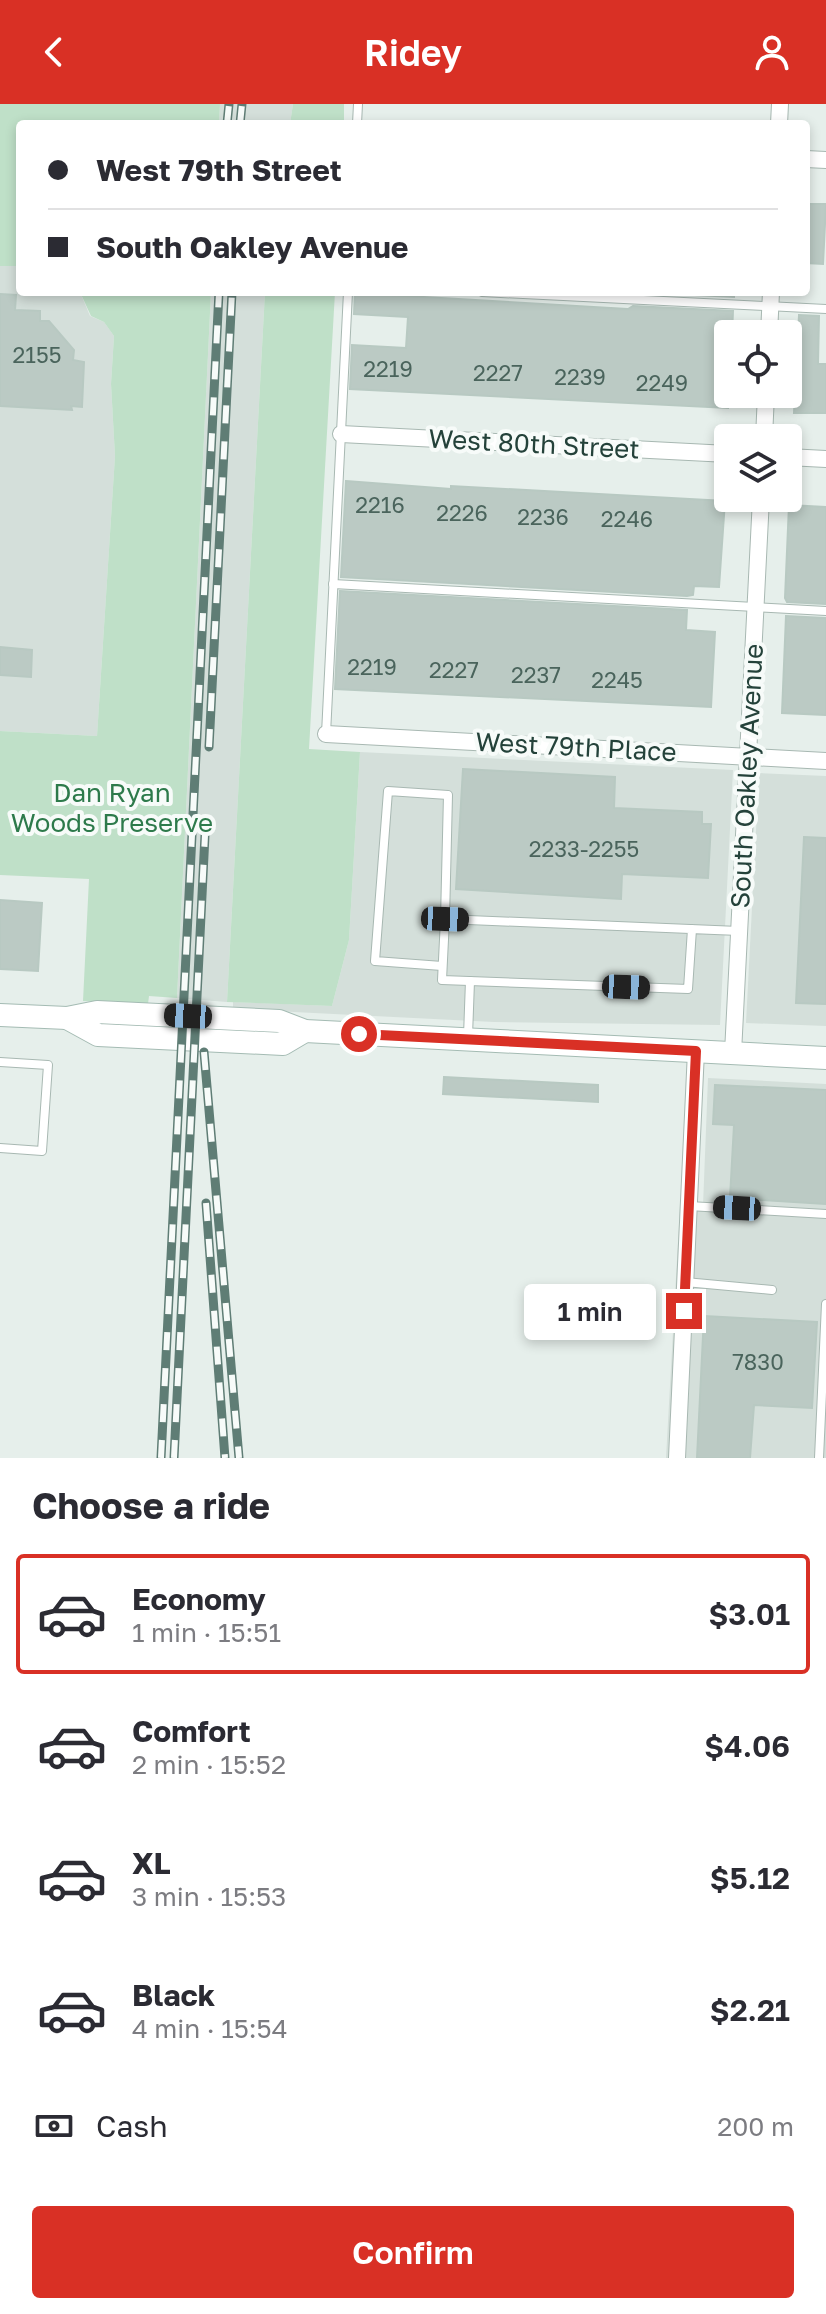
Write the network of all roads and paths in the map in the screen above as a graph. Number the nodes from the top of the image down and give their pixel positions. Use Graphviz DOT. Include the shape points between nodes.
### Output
graph roads {
  1 [pos="348,296"];
  2 [pos="647,296"];
  3 [pos="770,299"];
  4 [pos="826,309"];
  5 [pos="769,320"];
  6 [pos="341,434"];
  7 [pos="714,453"];
  8 [pos="802,458"];
  9 [pos="826,459"];
  10 [pos="760,512"];
  11 [pos="333,584"];
  12 [pos="756,607"];
  13 [pos="826,611"];
  14 [pos="326,734"];
  15 [pos="748,757"];
  16 [pos="826,761"];
  17 [pos="445,919"];
  18 [pos="692,929"];
  19 [pos="739,931"];
  20 [pos="442,966"];
  21 [pos="470,981"];
  22 [pos="0,1015"];
  23 [pos="467,1039"];
  24 [pos="696,1051"];
  25 [pos="733,1053"];
  26 [pos="826,1058"];
  27 [pos="0,1062"];
  28 [pos="0,1148"];
  29 [pos="689,1206"];
  30 [pos="826,1214"];
  31 [pos="685,1282"];
  32 [pos="772,1290"];
  33 [pos="826,1304"];
  34 [pos="677,1458"];
  35 [pos="819,1458"];
  1 -- 6 [label="lane"];
  2 -- 3 [label="lane"];
  3 -- 4 [label="lane"];
  3 -- 5 [label="street"];
  6 -- 7 [label="street, West 80th Street"];
  6 -- 11 [label="lane"];
  8 -- 9 [label="street"];
  10 -- 12 [label="street, South Oakley Avenue"];
  11 -- 12 [label="lane"];
  11 -- 14 [label="lane"];
  12 -- 13 [label="lane"];
  12 -- 15 [label="street, South Oakley Avenue"];
  14 -- 15 [label="street, West 79th Place"];
  15 -- 16 [label="street, West 79th Place"];
  15 -- 19 [label="street, South Oakley Avenue"];
  17 -- 18 [label="lane"];
  17 -- 20 [label="lane"];
  17 -- 20 [label="lane" via="448,795 388,791 375,961"];
  18 -- 19 [label="lane"];
  18 -- 21 [label="lane" via="688,989"];
  19 -- 25 [label="street, South Oakley Avenue"];
  20 -- 21 [label="lane" via="442,980"];
  21 -- 23 [label="lane"];
  22 -- 23 [label="main road" via="67,1018 97,1012 279,1021 305,1031"];
  23 -- 24 [label="main road"];
  24 -- 25 [label="main road"];
  24 -- 29 [label="street"];
  25 -- 26 [label="main road"];
  27 -- 28 [label="lane" via="48,1065 42,1151"];
  29 -- 30 [label="lane"];
  29 -- 31 [label="street"];
  31 -- 32 [label="lane"];
  31 -- 34 [label="street"];
  33 -- 35 [label="lane"];
}
